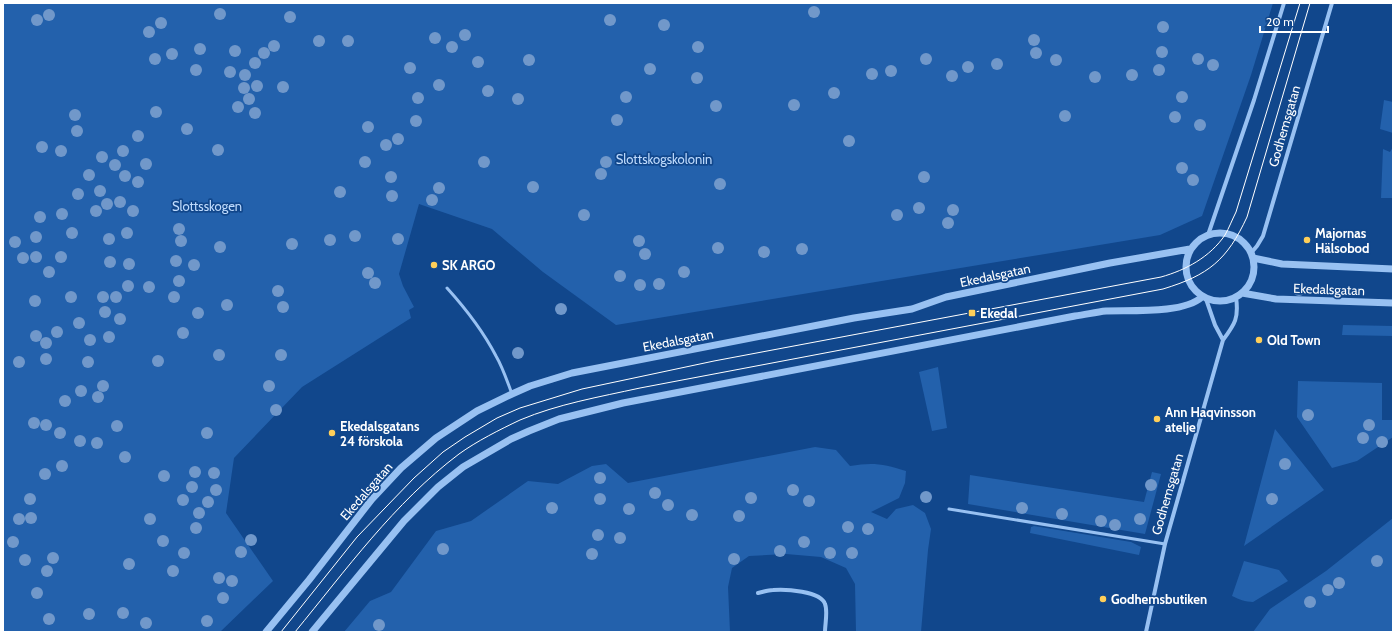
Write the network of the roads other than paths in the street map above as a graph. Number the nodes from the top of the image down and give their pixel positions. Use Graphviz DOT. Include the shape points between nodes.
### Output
graph roads {
  1 [pos="1284,3"];
  2 [pos="1332,3"];
  3 [pos="1208,235"];
  4 [pos="1190,249"];
  5 [pos="1252,255"];
  6 [pos="1393,269"];
  7 [pos="447,288"];
  8 [pos="1239,295"];
  9 [pos="1204,298"];
  10 [pos="1393,303"];
  11 [pos="1223,340"];
  12 [pos="512,394"];
  13 [pos="949,509"];
  14 [pos="1165,544"];
  15 [pos="758,593"];
  16 [pos="266,632"];
  17 [pos="312,632"];
  18 [pos="825,632"];
  19 [pos="1146,632"];
  1 -- 3 [label="street"];
  2 -- 5 [label="street, Godhemsgatan" via="1263,236"];
  3 -- 4 [label="street" via="1198,240"];
  3 -- 5 [label="street" via="1232,235 1242,240"];
  4 -- 9 [label="street" via="1185,268 1188,281"];
  4 -- 12 [label="street, Ekedalsgatan" via="946,297 912,309 572,373"];
  5 -- 6 [label="street, Ekedalsgatan" via="1282,264"];
  5 -- 8 [label="street" via="1252,278"];
  7 -- 12 [label="lane" via="488,342"];
  8 -- 9 [label="street" via="1226,301"];
  8 -- 10 [label="street, Ekedalsgatan" via="1276,299"];
  8 -- 11 [label="street, Godhemsgatan" via="1234,324"];
  9 -- 11 [label="street"];
  9 -- 17 [label="street" via="1187,305 1167,308 1075,316 623,403 529,430 463,467 438,487 404,521"];
  11 -- 14 [label="street, Godhemsgatan"];
  12 -- 16 [label="street, Ekedalsgatan" via="477,411 442,434 401,468 372,499"];
  13 -- 14 [label="lane"];
  14 -- 19 [label="street, Godhemsgatan"];
  15 -- 18 [label="street" via="784,590 816,595 826,605"];
}
